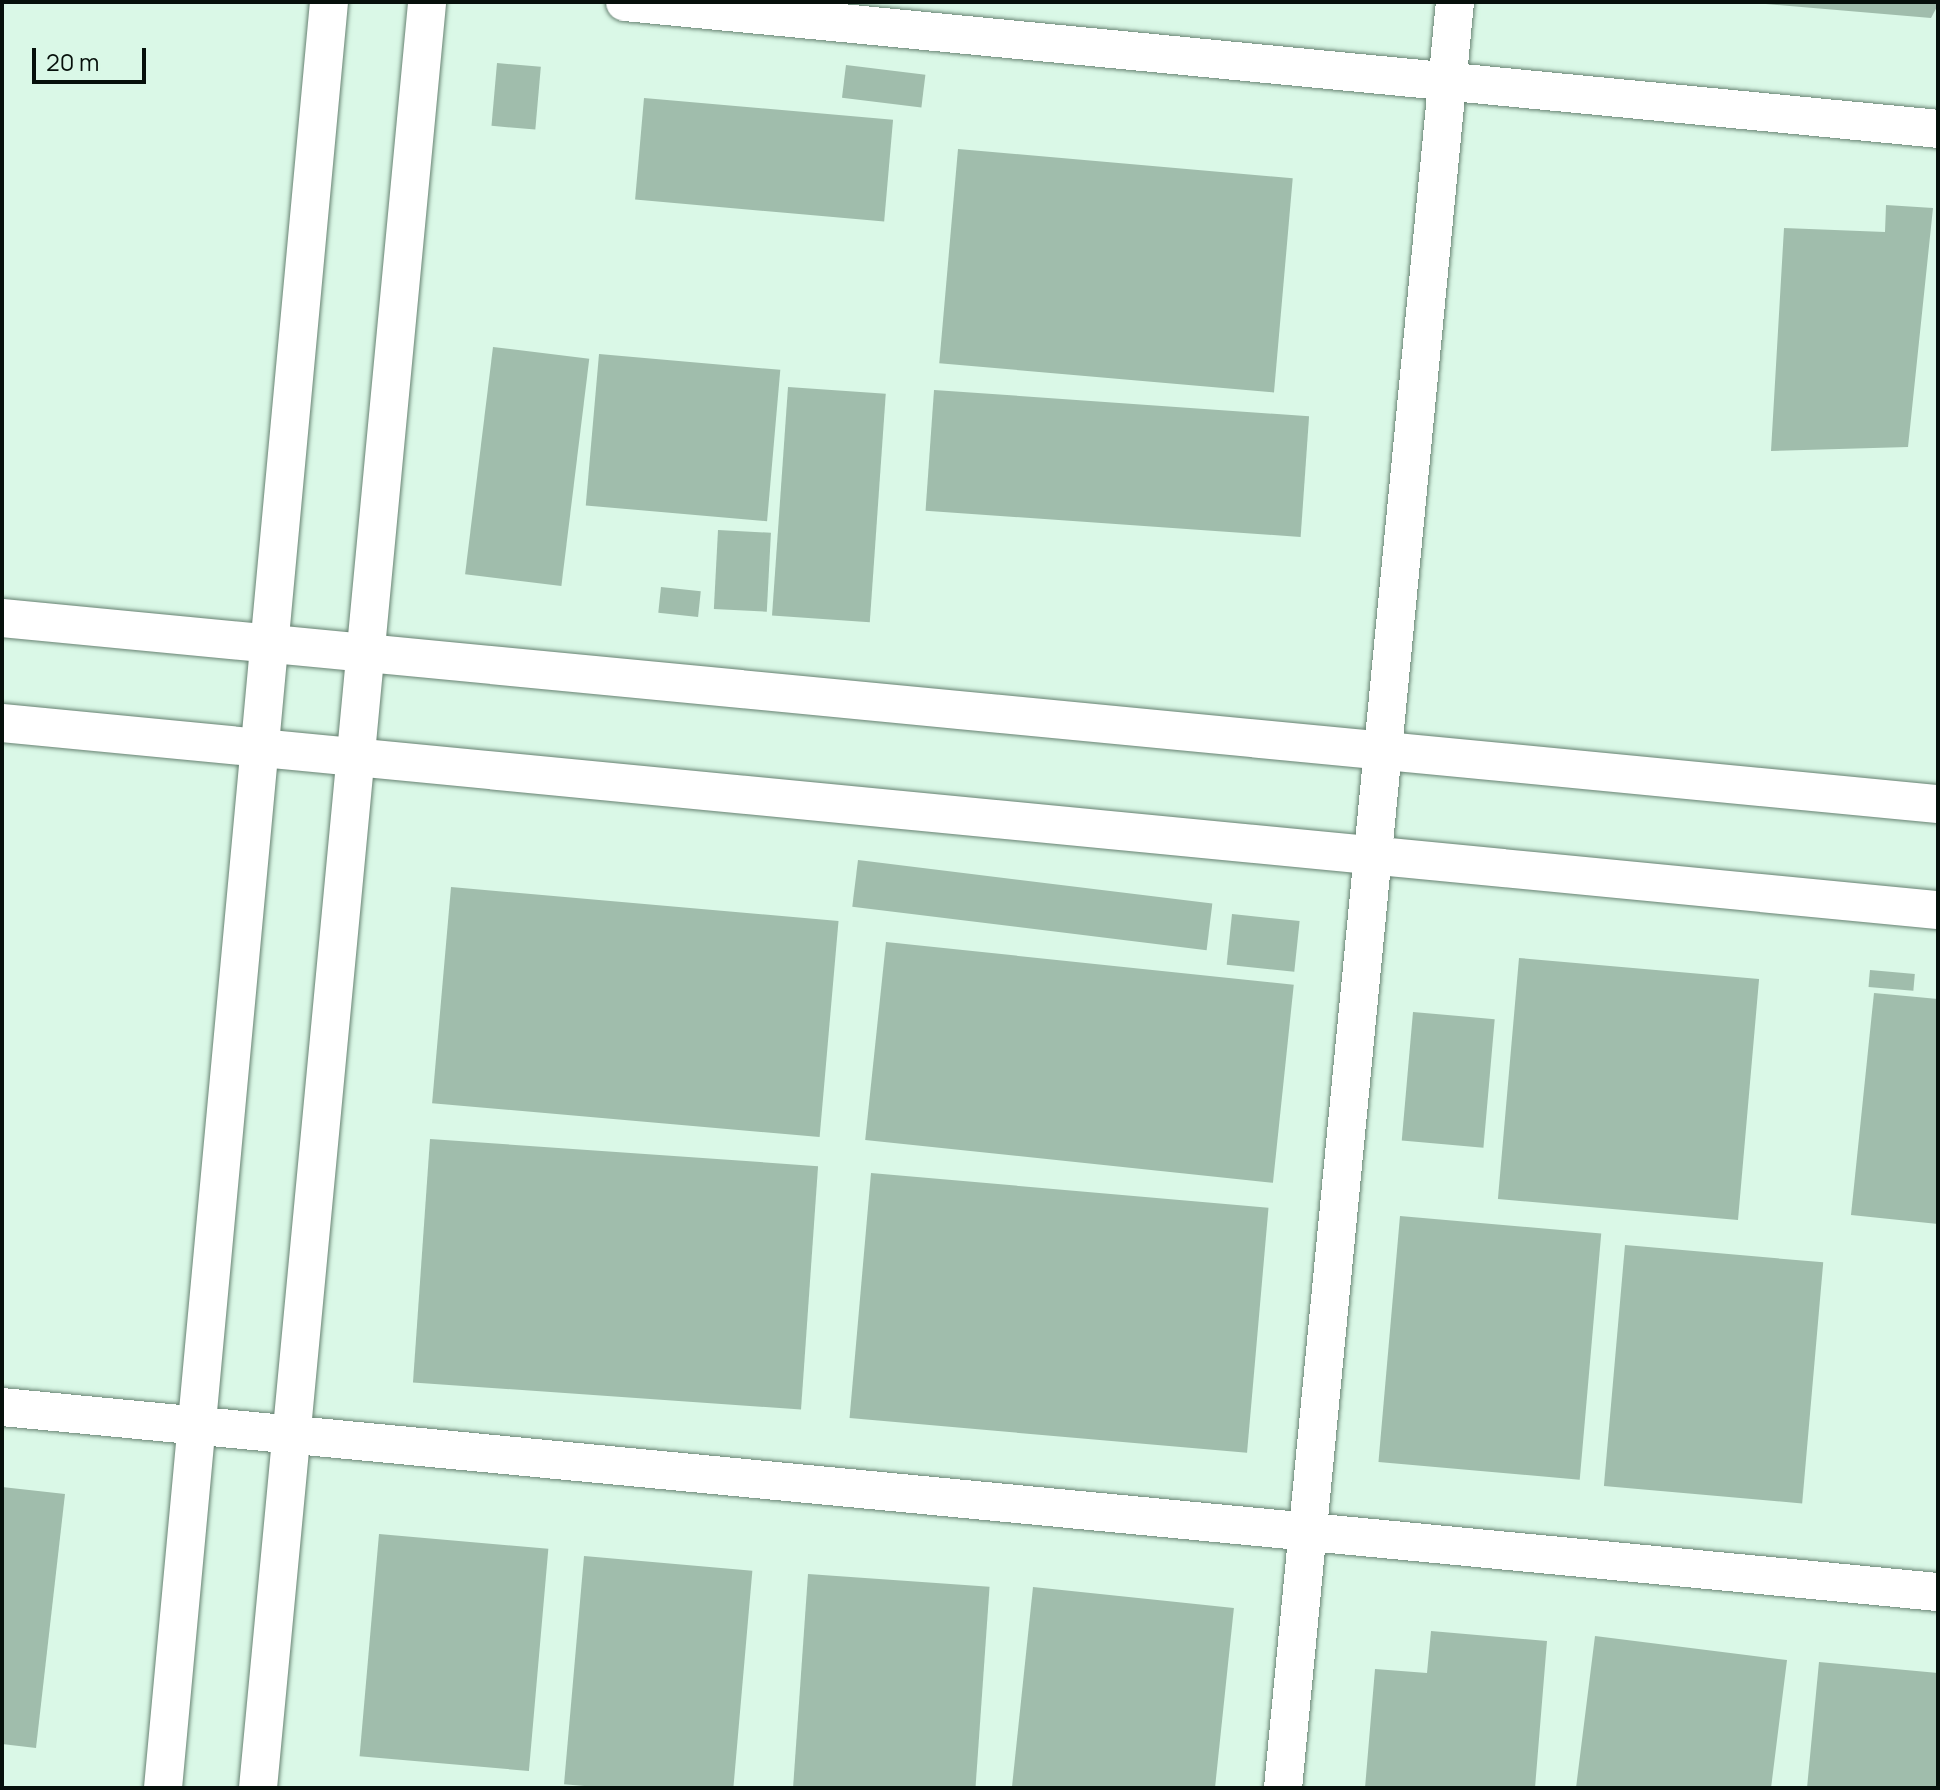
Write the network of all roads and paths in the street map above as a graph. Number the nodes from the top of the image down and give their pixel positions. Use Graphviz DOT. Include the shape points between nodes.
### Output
graph roads {
  1 [pos="329,2"];
  2 [pos="427,2"];
  3 [pos="625,2"];
  4 [pos="1455,2"];
  5 [pos="1447,81"];
  6 [pos="1938,129"];
  7 [pos="2,618"];
  8 [pos="269,643"];
  9 [pos="365,653"];
  10 [pos="2,723"];
  11 [pos="260,747"];
  12 [pos="1383,750"];
  13 [pos="355,757"];
  14 [pos="1938,804"];
  15 [pos="1373,854"];
  16 [pos="1938,910"];
  17 [pos="2,1407"];
  18 [pos="197,1425"];
  19 [pos="291,1435"];
  20 [pos="1308,1531"];
  21 [pos="1938,1592"];
  22 [pos="163,1788"];
  23 [pos="258,1788"];
  24 [pos="1283,1788"];
  1 -- 8 [label="street"];
  2 -- 9 [label="street"];
  3 -- 5 [label="street"];
  4 -- 5 [label="street"];
  5 -- 6 [label="street"];
  5 -- 12 [label="street"];
  7 -- 8 [label="street"];
  8 -- 9 [label="street"];
  8 -- 11 [label="street"];
  9 -- 12 [label="street"];
  9 -- 13 [label="street"];
  10 -- 11 [label="street"];
  11 -- 13 [label="street"];
  11 -- 18 [label="street"];
  12 -- 14 [label="street"];
  12 -- 15 [label="street"];
  13 -- 15 [label="street"];
  13 -- 19 [label="street"];
  15 -- 16 [label="street"];
  15 -- 20 [label="street"];
  17 -- 18 [label="street"];
  18 -- 19 [label="street"];
  18 -- 22 [label="street"];
  19 -- 20 [label="street"];
  19 -- 23 [label="street"];
  20 -- 21 [label="street"];
  20 -- 24 [label="street"];
}
